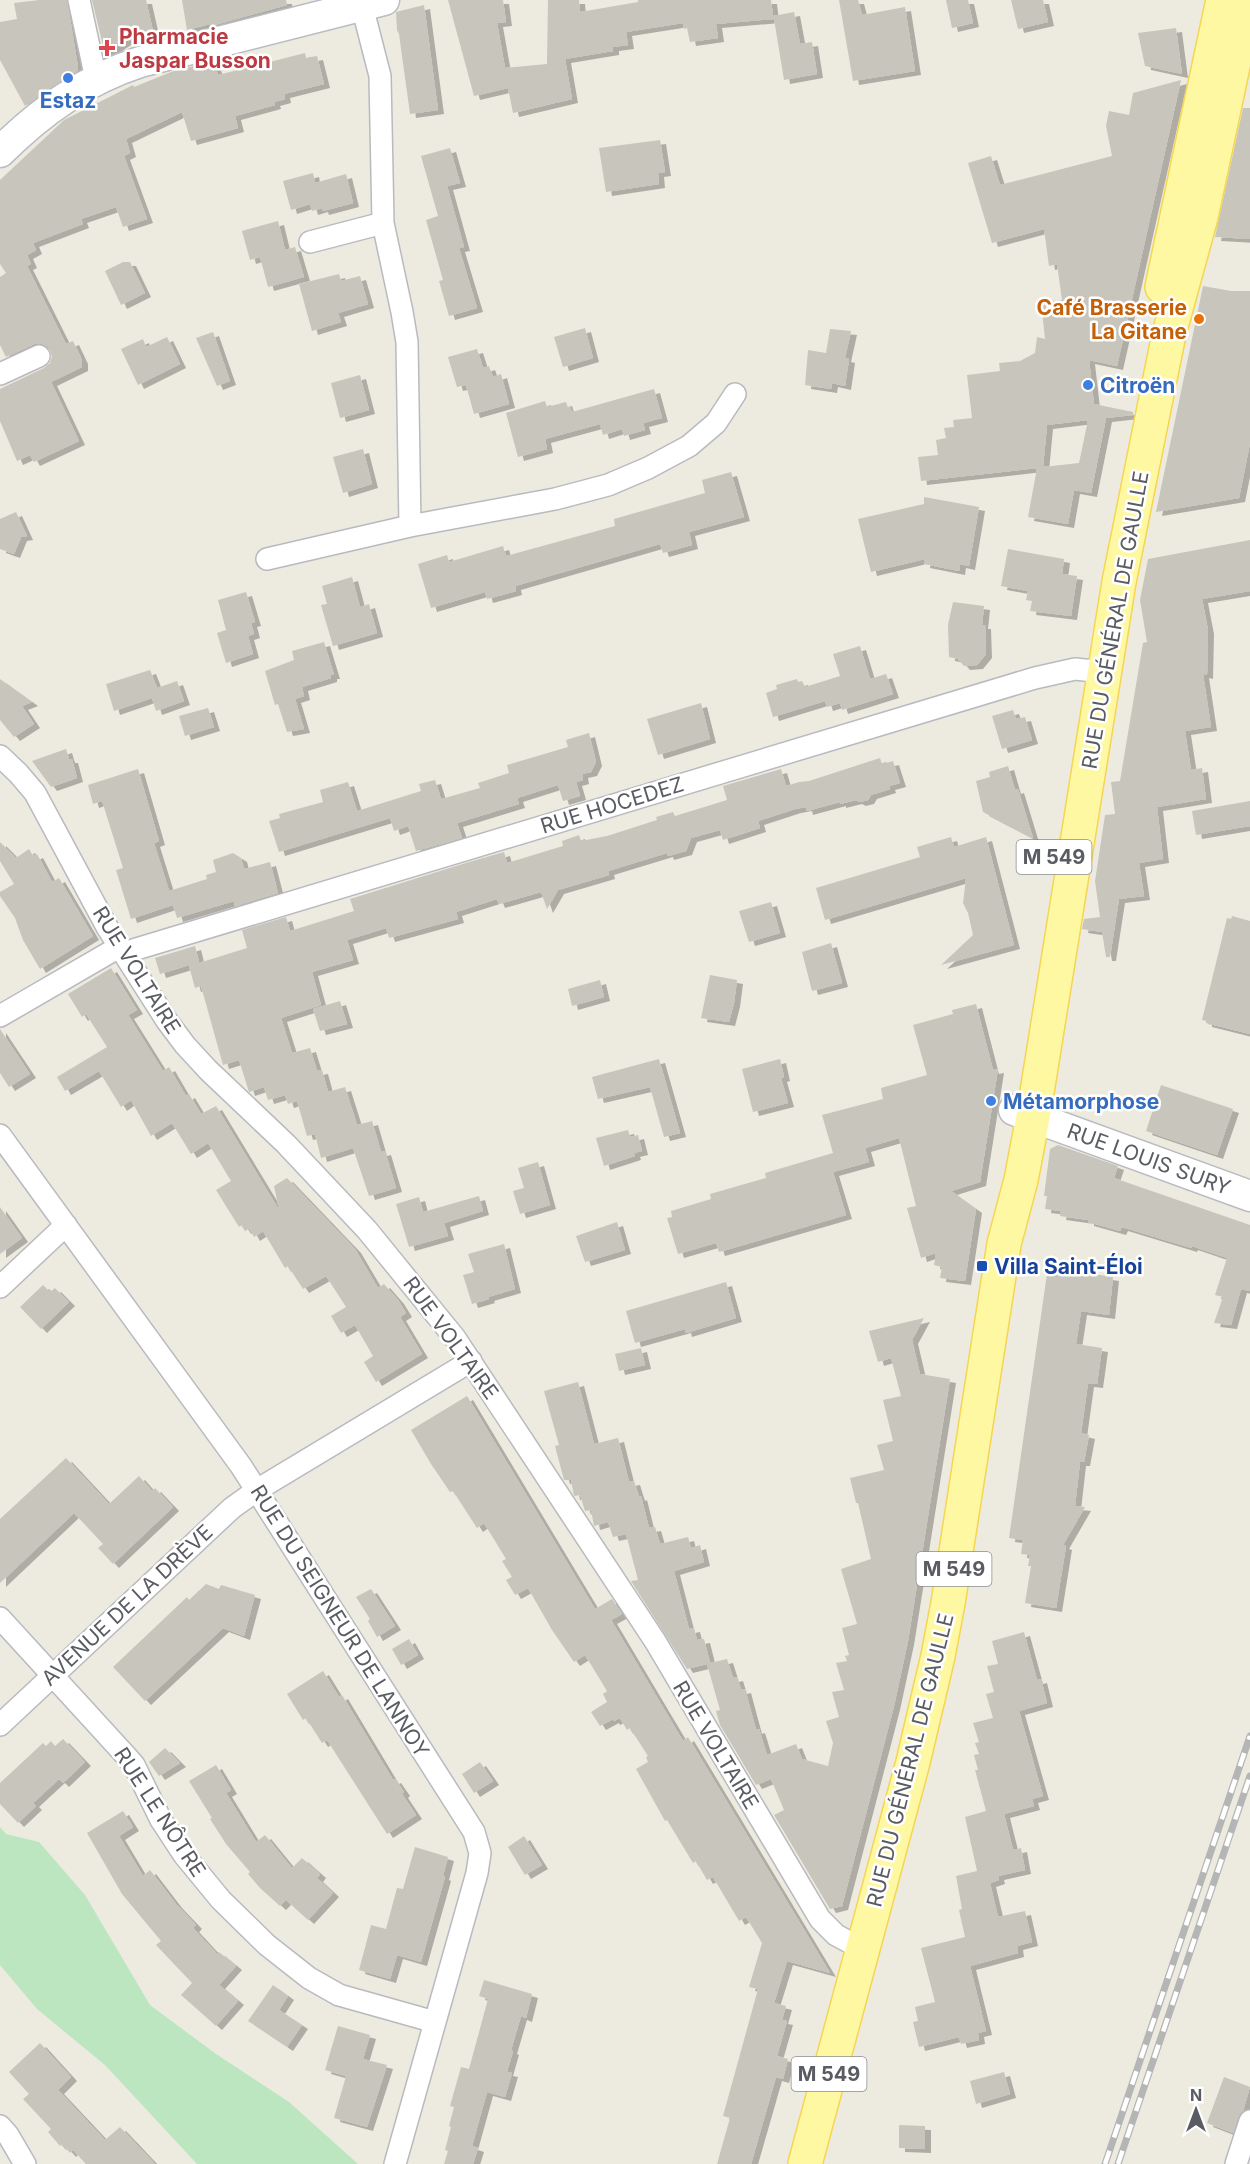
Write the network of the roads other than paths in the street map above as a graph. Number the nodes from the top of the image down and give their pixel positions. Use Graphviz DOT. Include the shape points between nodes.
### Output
graph roads {
  1 [pos="79,0"];
  2 [pos="1223,0"];
  3 [pos="1247,0"];
  4 [pos="373,3"];
  5 [pos="96,79"];
  6 [pos="0,152"];
  7 [pos="383,223"];
  8 [pos="310,242"];
  9 [pos="39,356"];
  10 [pos="1,370"];
  11 [pos="735,394"];
  12 [pos="410,526"];
  13 [pos="267,559"];
  14 [pos="1094,671"];
  15 [pos="0,756"];
  16 [pos="121,950"];
  17 [pos="0,1016"];
  18 [pos="1024,1113"];
  19 [pos="0,1135"];
  20 [pos="1250,1196"];
  21 [pos="66,1225"];
  22 [pos="0,1287"];
  23 [pos="471,1360"];
  24 [pos="257,1490"];
  25 [pos="0,1618"];
  26 [pos="52,1674"];
  27 [pos="0,1725"];
  28 [pos="862,1949"];
  29 [pos="435,2022"];
  30 [pos="1250,2121"];
  31 [pos="0,2126"];
  32 [pos="25,2164"];
  33 [pos="395,2164"];
  34 [pos="805,2164"];
  35 [pos="1236,2164"];
  1 -- 5 [label="street"];
  2 -- 14 [label="main road, RUE DU GÉNÉRAL DE GAULLE / M 549" via="1178,205"];
  3 -- 14 [label="main road, RUE DU GÉNÉRAL DE GAULLE / M 549" via="1201,217 1169,334 1122,571"];
  4 -- 5 [label="street" via="140,62"];
  4 -- 7 [label="street" via="380,76"];
  5 -- 6 [label="street" via="47,110"];
  7 -- 8 [label="street"];
  7 -- 12 [label="street" via="407,348"];
  9 -- 10 [label="street"];
  11 -- 12 [label="street" via="704,435 629,477 564,497"];
  12 -- 13 [label="street"];
  14 -- 16 [label="street, RUE HOCEDEZ" via="1063,670 1035,678"];
  14 -- 18 [label="main road, RUE DU GÉNÉRAL DE GAULLE / M 549"];
  15 -- 16 [label="street, RUE VOLTAIRE" via="34,793"];
  16 -- 17 [label="street, RUE HOCEDEZ"];
  16 -- 23 [label="street, RUE VOLTAIRE" via="196,1059 286,1144 367,1230"];
  18 -- 20 [label="street, RUE LOUIS SURY"];
  18 -- 28 [label="main road, RUE DU GÉNÉRAL DE GAULLE / M 549" via="1021,1180 1004,1244 938,1656"];
  19 -- 21 [label="street, RUE DU SEIGNEUR DE LANNOY"];
  21 -- 22 [label="street"];
  21 -- 24 [label="street, RUE DU SEIGNEUR DE LANNOY"];
  23 -- 24 [label="street, AVENUE DE LA DRÈVE"];
  23 -- 28 [label="street, RUE VOLTAIRE" via="654,1641 820,1919 836,1935"];
  24 -- 26 [label="street, AVENUE DE LA DRÈVE" via="220,1518"];
  24 -- 29 [label="street, RUE DU SEIGNEUR DE LANNOY" via="478,1843 477,1873"];
  25 -- 26 [label="street, RUE LE NÔTRE"];
  26 -- 27 [label="street, AVENUE DE LA DRÈVE"];
  26 -- 29 [label="street, RUE LE NÔTRE" via="134,1765 161,1820 197,1872 267,1945 309,1978 339,1995"];
  28 -- 34 [label="main road, RUE DU GÉNÉRAL DE GAULLE / M 549"];
  29 -- 33 [label="street, RUE DU SEIGNEUR DE LANNOY"];
  30 -- 35 [label="street"];
  31 -- 32 [label="street"];
}
